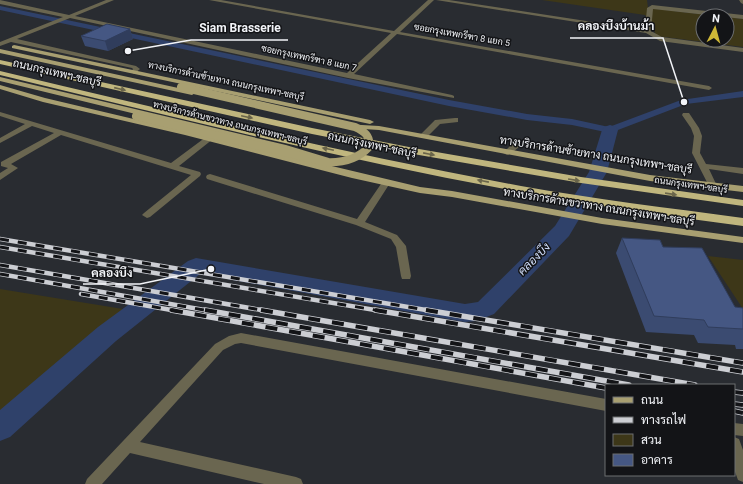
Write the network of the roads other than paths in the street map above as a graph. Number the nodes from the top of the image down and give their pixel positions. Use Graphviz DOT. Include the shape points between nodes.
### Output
graph roads {
  1 [pos="111,0"];
  2 [pos="212,0"];
  3 [pos="431,0"];
  4 [pos="439,0"];
  5 [pos="649,0"];
  6 [pos="0,2"];
  7 [pos="652,7"];
  8 [pos="743,17"];
  9 [pos="68,18"];
  10 [pos="648,32"];
  11 [pos="395,33"];
  12 [pos="0,44"];
  13 [pos="7,47"];
  14 [pos="743,50"];
  15 [pos="62,57"];
  16 [pos="0,62"];
  17 [pos="51,62"];
  18 [pos="86,62"];
  19 [pos="134,72"];
  20 [pos="0,73"];
  21 [pos="348,76"];
  22 [pos="0,79"];
  23 [pos="0,87"];
  24 [pos="709,88"];
  25 [pos="452,97"];
  26 [pos="0,114"];
  27 [pos="686,115"];
  28 [pos="455,120"];
  29 [pos="31,124"];
  30 [pos="60,132"];
  31 [pos="425,134"];
  32 [pos="209,139"];
  33 [pos="0,141"];
  34 [pos="446,141"];
  35 [pos="549,147"];
  36 [pos="507,153"];
  37 [pos="174,166"];
  38 [pos="702,166"];
  39 [pos="743,171"];
  40 [pos="210,176"];
  41 [pos="0,177"];
  42 [pos="386,183"];
  43 [pos="713,186"];
  44 [pos="743,189"];
  45 [pos="452,194"];
  46 [pos="743,204"];
  47 [pos="147,215"];
  48 [pos="743,222"];
  49 [pos="359,223"];
  50 [pos="743,240"];
  51 [pos="406,276"];
  52 [pos="605,405"];
  53 [pos="128,446"];
  54 [pos="735,447"];
  55 [pos="743,475"];
  56 [pos="92,484"];
  57 [pos="296,484"];
  1 -- 9 [label="street"];
  2 -- 11 [label="street, ซอยกรุงเทพกรีฑา 8 แยก 5"];
  3 -- 11 [label="street"];
  4 -- 10 [label="street"];
  5 -- 7 [label="street"];
  6 -- 9 [label="street, ซอยกรุงเทพกรีฑา 8 แยก 7"];
  7 -- 8 [label="street" via="690,8"];
  7 -- 10 [label="street"];
  9 -- 13 [label="street"];
  9 -- 21 [label="street, ซอยกรุงเทพกรีฑา 8 แยก 7"];
  10 -- 14 [label="street" via="660,39"];
  11 -- 21 [label="street"];
  11 -- 24 [label="street, ซอยกรุงเทพกรีฑา 8 แยก 5"];
  12 -- 13 [label="main road, ทางบริการด้านซ้ายทาง ถนนกรุงเทพฯ-ชลบุรี"];
  13 -- 15 [label="main road, ทางบริการด้านซ้ายทาง ถนนกรุงเทพฯ-ชลบุรี"];
  13 -- 17 [label="main road, ทางบริการด้านซ้ายทาง ถนนกรุงเทพฯ-ชลบุรี"];
  13 -- 19 [label="street" via="134,67 137,69"];
  15 -- 17 [label="main road"];
  15 -- 18 [label="main road, ทางบริการด้านซ้ายทาง ถนนกรุงเทพฯ-ชลบุรี"];
  16 -- 46 [label="highway, ถนนกรุงเทพฯ-ชลบุรี, one-way" via="311,131 535,174"];
  17 -- 34 [label="main road, ทางบริการด้านซ้ายทาง ถนนกรุงเทพฯ-ชลบุรี" via="334,123"];
  18 -- 19 [label="main road, ทางบริการด้านซ้ายทาง ถนนกรุงเทพฯ-ชลบุรี"];
  18 -- 23 [label="main road, bridge" via="111,71 355,127 369,137 369,147 353,158 325,162 67,100"];
  19 -- 31 [label="main road, ทางบริการด้านซ้ายทาง ถนนกรุงเทพฯ-ชลบุรี"];
  48 -- 20 [label="highway, ถนนกรุงเทพฯ-ชลบุรี, one-way" via="521,189 312,146"];
  21 -- 25 [label="street, ซอยกรุงเทพกรีฑา 8 แยก 7"];
  22 -- 45 [label="main road, ทางบริการด้านขวาทาง ถนนกรุงเทพฯ-ชลบุรี" via="307,153 344,167 421,184"];
  23 -- 32 [label="main road, ทางบริการด้านขวาทาง ถนนกรุงเทพฯ-ชลบุรี" via="43,100"];
  26 -- 29 [label="street"];
  27 -- 38 [label="street" via="698,136 696,153"];
  28 -- 31 [label="street" via="438,122"];
  29 -- 30 [label="street"];
  29 -- 33 [label="street"];
  30 -- 37 [label="street"];
  30 -- 41 [label="street" via="4,164 14,168"];
  31 -- 34 [label="main road, ทางบริการด้านซ้ายทาง ถนนกรุงเทพฯ-ชลบุรี"];
  32 -- 37 [label="street"];
  32 -- 42 [label="main road, ทางบริการด้านขวาทาง ถนนกรุงเทพฯ-ชลบุรี"];
  34 -- 36 [label="main road, ทางบริการด้านซ้ายทาง ถนนกรุงเทพฯ-ชลบุรี"];
  35 -- 36 [label="street" via="522,143 513,146"];
  36 -- 43 [label="main road, ทางบริการด้านซ้ายทาง ถนนกรุงเทพฯ-ชลบุรี" via="650,178"];
  37 -- 47 [label="street" via="197,174"];
  38 -- 39 [label="street"];
  38 -- 43 [label="street"];
  40 -- 49 [label="street"];
  42 -- 45 [label="main road, ทางบริการด้านขวาทาง ถนนกรุงเทพฯ-ชลบุรี"];
  42 -- 49 [label="street"];
  43 -- 44 [label="main road, ทางบริการด้านซ้ายทาง ถนนกรุงเทพฯ-ชลบุรี"];
  45 -- 50 [label="main road, ทางบริการด้านขวาทาง ถนนกรุงเทพฯ-ชลบุรี" via="602,221"];
  49 -- 51 [label="street" via="394,237 401,246"];
  52 -- 53 [label="street" via="241,338 233,339 219,347"];
  53 -- 56 [label="street"];
  53 -- 57 [label="street"];
  54 -- 55 [label="street"];
}
